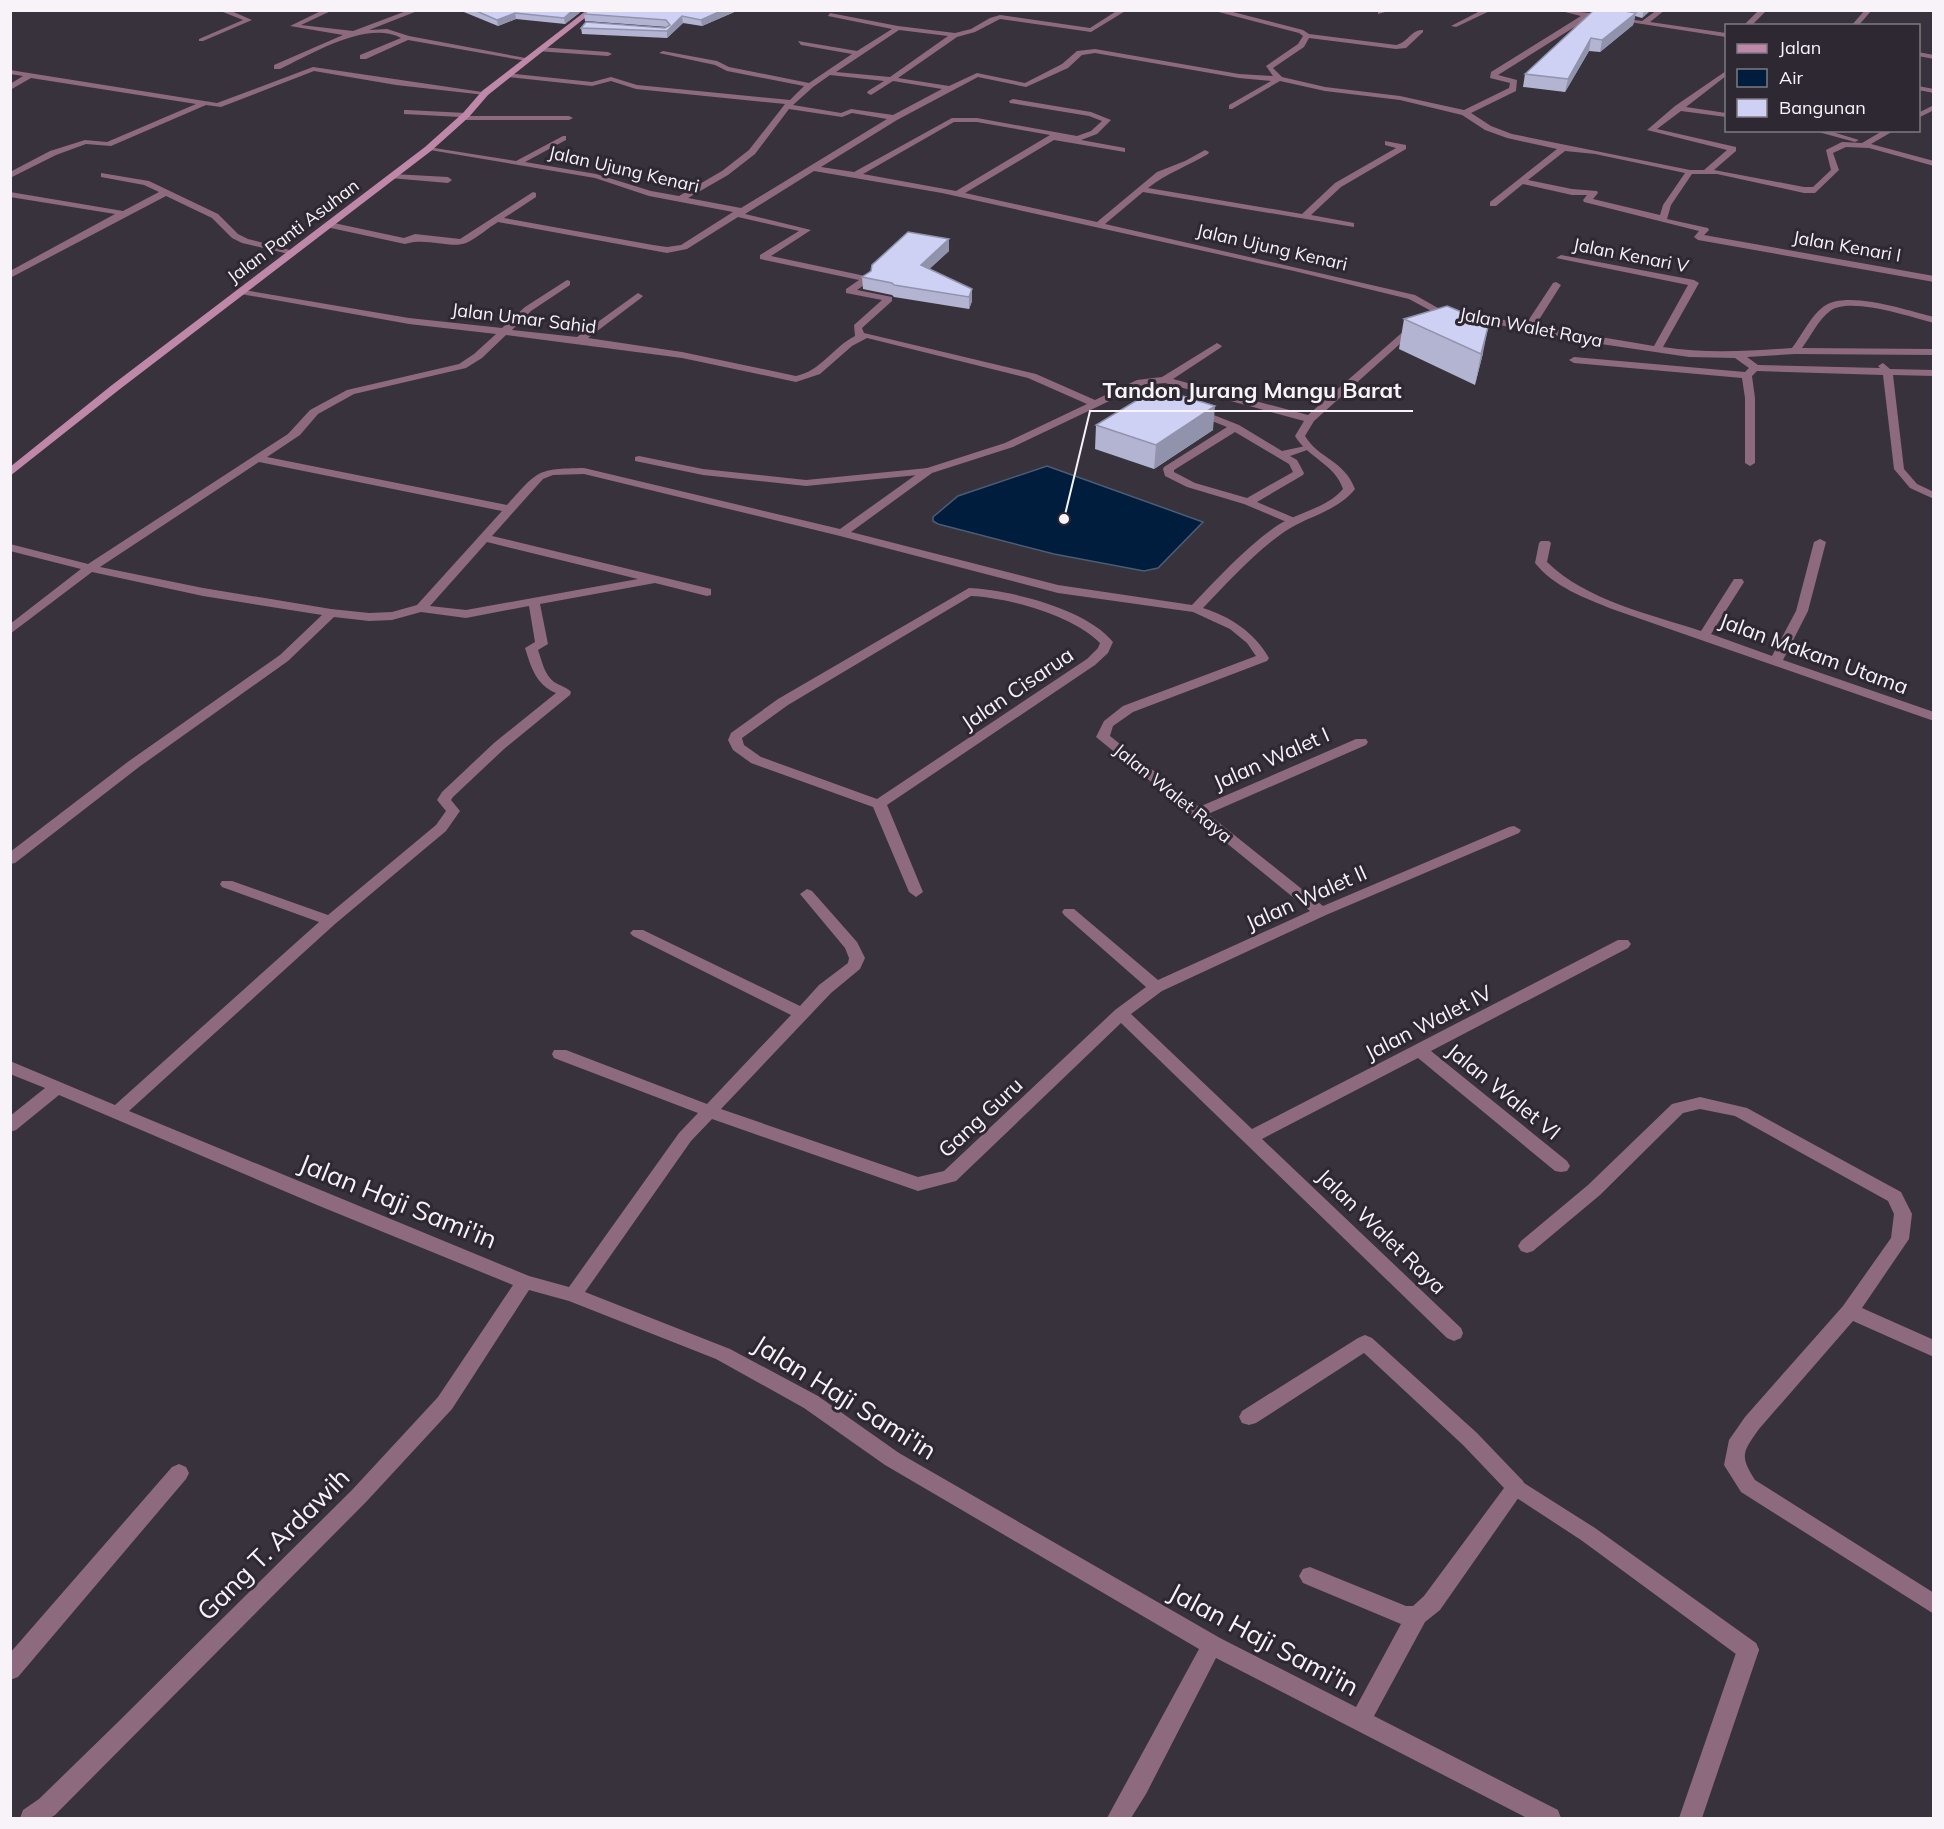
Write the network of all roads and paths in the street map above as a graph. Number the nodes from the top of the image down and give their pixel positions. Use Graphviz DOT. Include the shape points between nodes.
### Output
graph roads {
  1 [pos="220,10"];
  2 [pos="330,10"];
  3 [pos="417,10"];
  4 [pos="592,10"];
  5 [pos="1124,10"];
  6 [pos="1214,10"];
  7 [pos="1389,10"];
  8 [pos="1489,10"];
  9 [pos="1560,10"];
  10 [pos="1662,10"];
  11 [pos="1764,10"];
  12 [pos="1869,10"];
  13 [pos="1380,13"];
  14 [pos="830,15"];
  15 [pos="1587,15"];
  16 [pos="1598,16"];
  17 [pos="1609,18"];
  18 [pos="1644,23"];
  19 [pos="1748,24"];
  20 [pos="1856,24"];
  21 [pos="1454,26"];
  22 [pos="898,28"];
  23 [pos="1421,31"];
  24 [pos="354,33"];
  25 [pos="955,34"];
  26 [pos="1725,35"];
  27 [pos="1307,36"];
  28 [pos="407,38"];
  29 [pos="201,40"];
  30 [pos="801,43"];
  31 [pos="539,49"];
  32 [pos="663,53"];
  33 [pos="856,53"];
  34 [pos="608,54"];
  35 [pos="363,57"];
  36 [pos="527,59"];
  37 [pos="277,67"];
  38 [pos="10,72"];
  39 [pos="828,73"];
  40 [pos="31,74"];
  41 [pos="508,75"];
  42 [pos="1725,75"];
  43 [pos="890,79"];
  44 [pos="1279,79"];
  45 [pos="1715,81"];
  46 [pos="1725,83"];
  47 [pos="810,85"];
  48 [pos="10,88"];
  49 [pos="950,88"];
  50 [pos="485,93"];
  51 [pos="871,93"];
  52 [pos="1013,101"];
  53 [pos="205,103"];
  54 [pos="789,104"];
  55 [pos="1232,107"];
  56 [pos="1934,107"];
  57 [pos="1678,108"];
  58 [pos="407,112"];
  59 [pos="1465,113"];
  60 [pos="1725,115"];
  61 [pos="1920,115"];
  62 [pos="464,116"];
  63 [pos="568,118"];
  64 [pos="894,118"];
  65 [pos="1040,132"];
  66 [pos="1823,132"];
  67 [pos="1888,132"];
  68 [pos="563,138"];
  69 [pos="1388,143"];
  70 [pos="1868,144"];
  71 [pos="1563,148"];
  72 [pos="428,149"];
  73 [pos="1122,150"];
  74 [pos="1205,152"];
  75 [pos="518,163"];
  76 [pos="1934,164"];
  77 [pos="813,168"];
  78 [pos="1707,171"];
  79 [pos="1690,172"];
  80 [pos="857,174"];
  81 [pos="104,175"];
  82 [pos="969,175"];
  83 [pos="10,176"];
  84 [pos="393,176"];
  85 [pos="448,180"];
  86 [pos="959,180"];
  87 [pos="1522,181"];
  88 [pos="1141,189"];
  89 [pos="942,190"];
  90 [pos="164,193"];
  91 [pos="10,194"];
  92 [pos="957,194"];
  93 [pos="533,195"];
  94 [pos="681,199"];
  95 [pos="1493,204"];
  96 [pos="738,212"];
  97 [pos="122,213"];
  98 [pos="1304,217"];
  99 [pos="1663,218"];
  100 [pos="497,219"];
  101 [pos="329,225"];
  102 [pos="1098,225"];
  103 [pos="1351,225"];
  104 [pos="293,252"];
  105 [pos="1561,258"];
  106 [pos="10,275"];
  107 [pos="1934,279"];
  108 [pos="567,283"];
  109 [pos="1556,285"];
  110 [pos="241,291"];
  111 [pos="638,296"];
  112 [pos="1435,310"];
  113 [pos="1934,320"];
  114 [pos="1530,326"];
  115 [pos="503,332"];
  116 [pos="860,336"];
  117 [pos="579,340"];
  118 [pos="1217,346"];
  119 [pos="1658,349"];
  120 [pos="1795,351"];
  121 [pos="1934,352"];
  122 [pos="1872,353"];
  123 [pos="1574,360"];
  124 [pos="1747,365"];
  125 [pos="1888,373"];
  126 [pos="1934,373"];
  127 [pos="1165,380"];
  128 [pos="1095,404"];
  129 [pos="1183,407"];
  130 [pos="1310,419"];
  131 [pos="1235,427"];
  132 [pos="1306,447"];
  133 [pos="1281,455"];
  134 [pos="258,459"];
  135 [pos="639,459"];
  136 [pos="1750,463"];
  137 [pos="928,471"];
  138 [pos="10,473"];
  139 [pos="1934,496"];
  140 [pos="1248,502"];
  141 [pos="508,509"];
  142 [pos="1293,521"];
  143 [pos="842,533"];
  144 [pos="485,538"];
  145 [pos="1820,542"];
  146 [pos="1545,543"];
  147 [pos="10,547"];
  148 [pos="90,568"];
  149 [pos="652,580"];
  150 [pos="1738,582"];
  151 [pos="1058,589"];
  152 [pos="706,592"];
  153 [pos="534,603"];
  154 [pos="1041,607"];
  155 [pos="421,608"];
  156 [pos="1195,609"];
  157 [pos="331,613"];
  158 [pos="10,630"];
  159 [pos="1704,636"];
  160 [pos="1776,661"];
  161 [pos="1934,717"];
  162 [pos="1361,742"];
  163 [pos="879,804"];
  164 [pos="1198,813"];
  165 [pos="1514,830"];
  166 [pos="10,860"];
  167 [pos="227,884"];
  168 [pos="916,892"];
  169 [pos="807,894"];
  170 [pos="1069,912"];
  171 [pos="1321,912"];
  172 [pos="330,921"];
  173 [pos="638,933"];
  174 [pos="1623,944"];
  175 [pos="1156,987"];
  176 [pos="802,1014"];
  177 [pos="1121,1014"];
  178 [pos="1420,1051"];
  179 [pos="560,1054"];
  180 [pos="10,1068"];
  181 [pos="56,1088"];
  182 [pos="709,1111"];
  183 [pos="117,1112"];
  184 [pos="10,1126"];
  185 [pos="1252,1137"];
  186 [pos="1561,1166"];
  187 [pos="1527,1246"];
  188 [pos="525,1282"];
  189 [pos="573,1295"];
  190 [pos="1850,1311"];
  191 [pos="1454,1333"];
  192 [pos="1934,1349"];
  193 [pos="1249,1417"];
  194 [pos="179,1473"];
  195 [pos="1516,1487"];
  196 [pos="1310,1576"];
  197 [pos="1934,1605"];
  198 [pos="1417,1615"];
  199 [pos="1212,1645"];
  200 [pos="10,1670"];
  201 [pos="1360,1721"];
  202 [pos="31,1818"];
  203 [pos="1118,1818"];
  204 [pos="1550,1818"];
  205 [pos="1690,1818"];
  1 -- 29 [label="street" via="249,20"];
  2 -- 24 [label="street" via="293,26"];
  3 -- 24 [label="street"];
  4 -- 31 [label="street, Jalan Panti Asuhan"];
  5 -- 25 [label="street" via="1091,30 1000,17 973,31"];
  6 -- 27 [label="street" via="1301,31"];
  7 -- 13 [label="street"];
  8 -- 21 [label="street"];
  9 -- 15 [label="street"];
  10 -- 18 [label="street"];
  11 -- 19 [label="street"];
  12 -- 20 [label="street"];
  14 -- 22 [label="street"];
  15 -- 16 [label="street"];
  15 -- 59 [label="street" via="1494,74 1514,82 1513,89"];
  17 -- 18 [label="street"];
  18 -- 26 [label="street"];
  22 -- 25 [label="street"];
  22 -- 33 [label="street"];
  23 -- 27 [label="street" via="1396,47"];
  24 -- 28 [label="street" via="393,30"];
  24 -- 37 [label="street"];
  25 -- 43 [label="street"];
  27 -- 44 [label="street" via="1301,45 1269,68"];
  28 -- 35 [label="street"];
  28 -- 36 [label="street"];
  30 -- 33 [label="street"];
  31 -- 34 [label="street"];
  31 -- 36 [label="street, Jalan Panti Asuhan"];
  32 -- 47 [label="street"];
  33 -- 39 [label="street"];
  36 -- 41 [label="street, Jalan Panti Asuhan"];
  38 -- 40 [label="street"];
  39 -- 43 [label="street"];
  39 -- 47 [label="street"];
  40 -- 48 [label="street"];
  40 -- 53 [label="street"];
  41 -- 50 [label="street, Jalan Panti Asuhan"];
  41 -- 54 [label="street" via="592,84 611,79 636,87"];
  42 -- 45 [label="street"];
  43 -- 49 [label="street"];
  43 -- 51 [label="street"];
  44 -- 49 [label="street" via="1086,51 1026,85 978,75"];
  44 -- 55 [label="street"];
  44 -- 59 [label="street" via="1400,98"];
  45 -- 46 [label="street"];
  45 -- 57 [label="street"];
  47 -- 54 [label="street"];
  49 -- 64 [label="street"];
  50 -- 53 [label="street" via="314,69 224,104"];
  50 -- 62 [label="street, Jalan Panti Asuhan"];
  52 -- 65 [label="street" via="1107,120 1082,138"];
  53 -- 83 [label="street" via="108,144 85,142 53,153"];
  54 -- 64 [label="street" via="842,115 851,111"];
  54 -- 94 [label="street" via="752,152"];
  56 -- 61 [label="street"];
  57 -- 60 [label="street"];
  57 -- 78 [label="street" via="1651,130 1733,149"];
  58 -- 62 [label="street"];
  59 -- 71 [label="street" via="1510,136"];
  62 -- 63 [label="street"];
  62 -- 72 [label="street, Jalan Panti Asuhan"];
  64 -- 77 [label="street"];
  65 -- 80 [label="street" via="977,120 952,120"];
  65 -- 82 [label="street"];
  66 -- 70 [label="street"];
  67 -- 70 [label="street"];
  68 -- 75 [label="street"];
  69 -- 98 [label="street" via="1403,147 1338,185"];
  70 -- 76 [label="street"];
  70 -- 78 [label="street" via="1845,144 1829,152 1835,170 1815,190"];
  71 -- 79 [label="street"];
  71 -- 87 [label="street"];
  72 -- 75 [label="street, Jalan Ujung Kenari"];
  72 -- 84 [label="street, Jalan Panti Asuhan"];
  73 -- 92 [label="street" via="1053,138"];
  74 -- 88 [label="street" via="1160,174"];
  75 -- 94 [label="street, Jalan Ujung Kenari" via="596,176"];
  77 -- 80 [label="street, Jalan Ujung Kenari"];
  77 -- 96 [label="street"];
  78 -- 79 [label="street"];
  79 -- 99 [label="street" via="1667,205"];
  80 -- 89 [label="street, Jalan Ujung Kenari"];
  81 -- 90 [label="street" via="146,183"];
  84 -- 85 [label="street"];
  84 -- 101 [label="street, Jalan Panti Asuhan"];
  86 -- 89 [label="street"];
  87 -- 95 [label="street"];
  87 -- 99 [label="street" via="1594,193 1587,200"];
  88 -- 98 [label="street"];
  88 -- 102 [label="street"];
  89 -- 92 [label="street, Jalan Ujung Kenari"];
  90 -- 97 [label="street"];
  90 -- 104 [label="street" via="215,216 245,241"];
  91 -- 97 [label="street"];
  92 -- 102 [label="street, Jalan Ujung Kenari"];
  93 -- 100 [label="street"];
  94 -- 96 [label="street, Jalan Ujung Kenari"];
  96 -- 100 [label="street" via="684,247 667,250"];
  96 -- 116 [label="street, Jalan Ujung Kenari" via="807,230 763,257 867,279 849,291 889,299 856,327"];
  97 -- 106 [label="street"];
  98 -- 103 [label="street"];
  99 -- 107 [label="street, Jalan Kenari I" via="1662,221 1705,230 1698,237"];
  100 -- 101 [label="street" via="457,242 415,237 405,240"];
  101 -- 104 [label="street, Jalan Panti Asuhan"];
  102 -- 112 [label="street, Jalan Ujung Kenari" via="1412,297"];
  104 -- 110 [label="street, Jalan Panti Asuhan"];
  105 -- 119 [label="street, Jalan Kenari V" via="1694,283"];
  108 -- 115 [label="street" via="528,309"];
  109 -- 114 [label="street"];
  110 -- 115 [label="street, Jalan Umar Sahid" via="409,321"];
  110 -- 138 [label="street, Jalan Panti Asuhan"];
  111 -- 117 [label="street"];
  112 -- 114 [label="street, Jalan Walet Raya"];
  112 -- 130 [label="street, Jalan Walet Raya"];
  113 -- 120 [label="street" via="1852,304 1831,305"];
  114 -- 119 [label="street, Jalan Walet Raya"];
  115 -- 117 [label="street, Jalan Umar Sahid"];
  115 -- 134 [label="street" via="462,366 351,392 308,416 302,429"];
  116 -- 117 [label="street, Jalan Umar Sahid" via="819,371 803,378 781,378 682,355"];
  116 -- 128 [label="street" via="867,334 1010,369"];
  118 -- 127 [label="street"];
  119 -- 124 [label="street, Jalan Walet Raya"];
  120 -- 122 [label="street"];
  120 -- 124 [label="street"];
  121 -- 122 [label="street"];
  122 -- 125 [label="street"];
  123 -- 124 [label="street"];
  124 -- 125 [label="street"];
  124 -- 136 [label="street"];
  125 -- 126 [label="street"];
  125 -- 139 [label="street" via="1899,469 1914,486"];
  127 -- 128 [label="street" via="1141,381"];
  127 -- 130 [label="street"];
  128 -- 137 [label="street" via="999,449"];
  129 -- 131 [label="street"];
  130 -- 132 [label="street" via="1300,436"];
  131 -- 133 [label="street"];
  131 -- 140 [label="street" via="1168,469 1169,474 1191,485"];
  132 -- 133 [label="street"];
  132 -- 142 [label="street" via="1333,463 1346,477 1349,489 1333,504"];
  133 -- 140 [label="street" via="1293,462 1299,473"];
  134 -- 141 [label="street"];
  134 -- 148 [label="street"];
  135 -- 137 [label="street" via="703,472 806,483"];
  137 -- 143 [label="street"];
  140 -- 142 [label="street"];
  141 -- 143 [label="street, Jalan Walet Raya" via="539,477 551,472 584,471"];
  141 -- 144 [label="street, Jalan Walet Raya"];
  142 -- 156 [label="street" via="1245,558"];
  143 -- 151 [label="street, Jalan Walet Raya"];
  144 -- 149 [label="street"];
  144 -- 155 [label="street, Jalan Walet Raya"];
  145 -- 160 [label="street" via="1802,611"];
  146 -- 159 [label="street" via="1541,563 1549,573 1624,608"];
  147 -- 148 [label="street"];
  148 -- 157 [label="street"];
  148 -- 158 [label="street"];
  149 -- 152 [label="street"];
  149 -- 153 [label="street"];
  150 -- 159 [label="street, Jalan Makam Utama"];
  151 -- 154 [label="street"];
  151 -- 156 [label="street, Jalan Walet Raya"];
  153 -- 155 [label="street" via="466,614"];
  153 -- 172 [label="street" via="542,644 531,648 541,678 552,688 565,692 447,795 444,800 453,811 441,828"];
  154 -- 163 [label="street, Jalan Cisarua" via="1103,635 1107,642 1104,650"];
  154 -- 163 [label="street" via="980,591 960,595 783,702 736,736 738,747 756,760"];
  155 -- 157 [label="street" via="392,616"];
  156 -- 164 [label="street, Jalan Walet Raya" via="1213,614 1252,639 1263,658 1128,709 1109,722 1103,737"];
  157 -- 166 [label="street" via="284,658 143,758"];
  159 -- 160 [label="street, Jalan Makam Utama"];
  160 -- 161 [label="street, Jalan Makam Utama"];
  162 -- 164 [label="street, Jalan Walet I"];
  163 -- 168 [label="street"];
  164 -- 171 [label="street, Jalan Walet Raya"];
  165 -- 171 [label="street, Jalan Walet II"];
  167 -- 172 [label="street"];
  169 -- 176 [label="street" via="852,946 857,958 855,965"];
  170 -- 175 [label="street"];
  171 -- 175 [label="street, Jalan Walet II"];
  172 -- 183 [label="street"];
  173 -- 176 [label="street"];
  174 -- 178 [label="street, Jalan Walet IV"];
  175 -- 177 [label="street, Jalan Walet II"];
  176 -- 182 [label="street"];
  177 -- 182 [label="street, Gang Guru" via="950,1176 918,1184"];
  177 -- 185 [label="street, Jalan Walet Raya"];
  178 -- 185 [label="street, Jalan Walet IV"];
  178 -- 186 [label="street, Jalan Walet VI"];
  179 -- 182 [label="street, Gang Guru"];
  180 -- 181 [label="street, Jalan Haji Sami'in"];
  181 -- 183 [label="street, Jalan Haji Sami'in"];
  181 -- 184 [label="street"];
  182 -- 189 [label="street" via="685,1137"];
  183 -- 188 [label="street, Jalan Haji Sami'in"];
  185 -- 191 [label="street, Jalan Walet Raya"];
  187 -- 190 [label="street" via="1594,1190 1678,1108 1700,1103 1716,1105 1741,1112 1895,1197 1903,1214 1900,1239"];
  188 -- 189 [label="street, Jalan Haji Sami'in"];
  188 -- 202 [label="street, Gang T. Ardawih" via="445,1403 359,1496 124,1732"];
  189 -- 199 [label="street, Jalan Haji Sami'in" via="733,1359 811,1402 892,1460"];
  190 -- 192 [label="street"];
  190 -- 197 [label="street" via="1752,1424 1736,1446 1734,1465 1748,1486"];
  193 -- 195 [label="street" via="1365,1343"];
  194 -- 200 [label="street"];
  195 -- 198 [label="street" via="1432,1603"];
  195 -- 205 [label="street" via="1748,1650"];
  196 -- 198 [label="street" via="1405,1616"];
  198 -- 201 [label="street"];
  199 -- 201 [label="street, Jalan Haji Sami'in"];
  199 -- 203 [label="street"];
  201 -- 204 [label="street, Jalan Haji Sami'in"];
}
